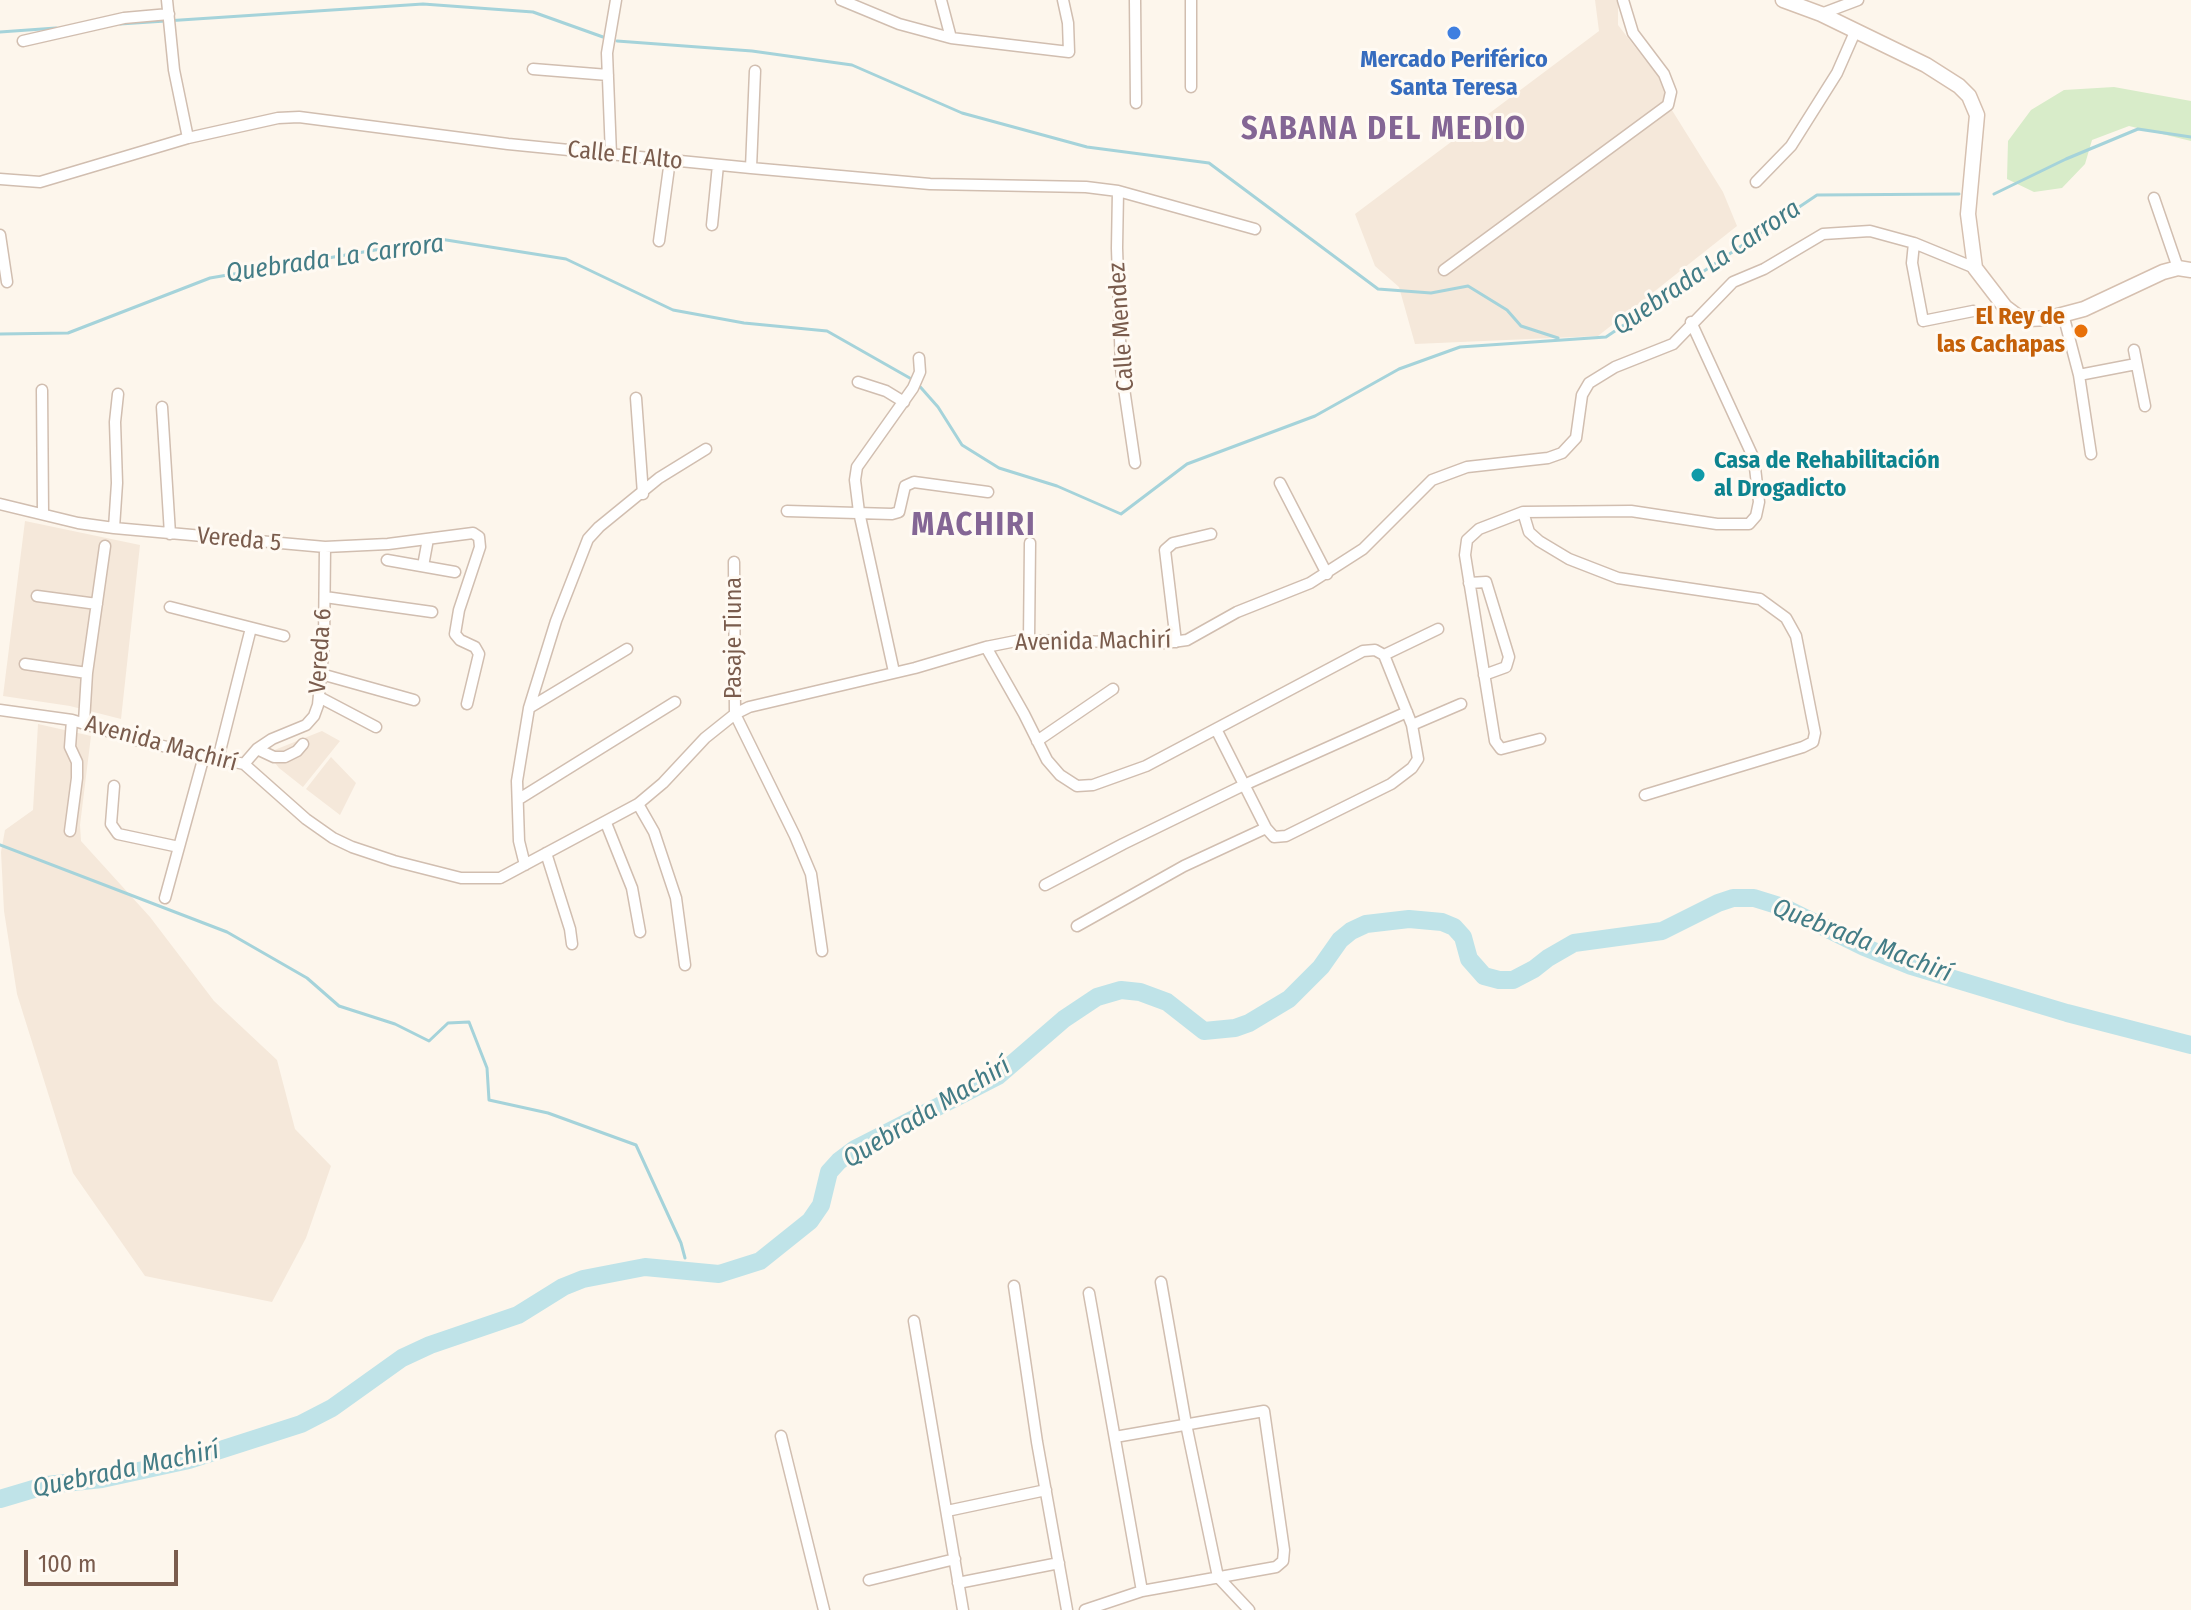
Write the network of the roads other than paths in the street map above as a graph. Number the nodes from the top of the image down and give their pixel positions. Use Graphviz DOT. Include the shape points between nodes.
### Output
graph roads {
  1 [pos="167,0"];
  2 [pos="616,0"];
  3 [pos="841,0"];
  4 [pos="941,0"];
  5 [pos="1063,0"];
  6 [pos="1135,0"];
  7 [pos="1191,0"];
  8 [pos="1623,0"];
  9 [pos="1783,0"];
  10 [pos="1858,0"];
  11 [pos="169,14"];
  12 [pos="1821,14"];
  13 [pos="1855,32"];
  14 [pos="951,38"];
  15 [pos="23,41"];
  16 [pos="533,69"];
  17 [pos="755,71"];
  18 [pos="608,75"];
  19 [pos="1191,87"];
  20 [pos="1136,103"];
  21 [pos="188,138"];
  22 [pos="611,155"];
  23 [pos="670,160"];
  24 [pos="718,165"];
  25 [pos="751,168"];
  26 [pos="0,179"];
  27 [pos="1756,182"];
  28 [pos="1118,191"];
  29 [pos="2154,198"];
  30 [pos="712,225"];
  31 [pos="1255,229"];
  32 [pos="0,235"];
  33 [pos="659,241"];
  34 [pos="1914,243"];
  35 [pos="1975,268"];
  36 [pos="2185,269"];
  37 [pos="1444,270"];
  38 [pos="7,282"];
  39 [pos="1973,311"];
  40 [pos="2063,314"];
  41 [pos="1691,322"];
  42 [pos="2134,350"];
  43 [pos="919,358"];
  44 [pos="2136,364"];
  45 [pos="2079,375"];
  46 [pos="858,382"];
  47 [pos="42,390"];
  48 [pos="118,394"];
  49 [pos="636,398"];
  50 [pos="904,402"];
  51 [pos="2145,406"];
  52 [pos="162,407"];
  53 [pos="706,449"];
  54 [pos="2091,454"];
  55 [pos="1135,463"];
  56 [pos="1280,483"];
  57 [pos="988,492"];
  58 [pos="643,494"];
  59 [pos="0,504"];
  60 [pos="787,511"];
  61 [pos="859,512"];
  62 [pos="1523,512"];
  63 [pos="43,513"];
  64 [pos="114,528"];
  65 [pos="170,534"];
  66 [pos="1211,534"];
  67 [pos="428,539"];
  68 [pos="1030,543"];
  69 [pos="105,546"];
  70 [pos="325,547"];
  71 [pos="387,560"];
  72 [pos="734,562"];
  73 [pos="423,566"];
  74 [pos="455,572"];
  75 [pos="1327,574"];
  76 [pos="1469,583"];
  77 [pos="37,596"];
  78 [pos="325,597"];
  79 [pos="97,604"];
  80 [pos="170,607"];
  81 [pos="432,612"];
  82 [pos="251,628"];
  83 [pos="1438,629"];
  84 [pos="284,636"];
  85 [pos="1029,640"];
  86 [pos="1176,642"];
  87 [pos="986,647"];
  88 [pos="627,649"];
  89 [pos="1384,655"];
  90 [pos="25,664"];
  91 [pos="894,672"];
  92 [pos="87,673"];
  93 [pos="321,674"];
  94 [pos="1484,675"];
  95 [pos="1113,689"];
  96 [pos="319,697"];
  97 [pos="414,700"];
  98 [pos="675,702"];
  99 [pos="467,704"];
  100 [pos="1461,704"];
  101 [pos="529,708"];
  102 [pos="0,710"];
  103 [pos="1407,712"];
  104 [pos="735,714"];
  105 [pos="78,721"];
  106 [pos="1412,725"];
  107 [pos="376,727"];
  108 [pos="1217,731"];
  109 [pos="1540,739"];
  110 [pos="1037,741"];
  111 [pos="303,744"];
  112 [pos="257,749"];
  113 [pos="204,756"];
  114 [pos="218,759"];
  115 [pos="244,764"];
  116 [pos="1244,785"];
  117 [pos="114,786"];
  118 [pos="1645,795"];
  119 [pos="519,799"];
  120 [pos="638,804"];
  121 [pos="606,823"];
  122 [pos="1266,828"];
  123 [pos="70,831"];
  124 [pos="179,847"];
  125 [pos="546,853"];
  126 [pos="525,865"];
  127 [pos="1045,885"];
  128 [pos="165,898"];
  129 [pos="1077,926"];
  130 [pos="640,932"];
  131 [pos="572,944"];
  132 [pos="822,951"];
  133 [pos="685,965"];
  134 [pos="1161,1282"];
  135 [pos="1014,1286"];
  136 [pos="1089,1293"];
  137 [pos="914,1321"];
  138 [pos="1186,1424"];
  139 [pos="781,1436"];
  140 [pos="1115,1437"];
  141 [pos="1046,1490"];
  142 [pos="947,1511"];
  143 [pos="955,1559"];
  144 [pos="1059,1563"];
  145 [pos="1218,1577"];
  146 [pos="869,1580"];
  147 [pos="958,1583"];
  148 [pos="1142,1591"];
  149 [pos="824,1610"];
  150 [pos="963,1610"];
  151 [pos="1067,1610"];
  152 [pos="1085,1610"];
  153 [pos="1249,1610"];
  1 -- 11 [label="street"];
  2 -- 18 [label="street"];
  3 -- 14 [label="street"];
  4 -- 14 [label="street"];
  5 -- 14 [label="street" via="1069,52"];
  6 -- 20 [label="street"];
  7 -- 19 [label="street"];
  8 -- 37 [label="street" via="1633,33 1664,74 1671,92 1668,105"];
  9 -- 12 [label="street"];
  10 -- 12 [label="street"];
  11 -- 15 [label="street" via="124,18"];
  11 -- 21 [label="street"];
  12 -- 13 [label="street"];
  13 -- 27 [label="street" via="1837,73 1791,146"];
  13 -- 35 [label="street" via="1926,65 1969,96 1977,115 1968,214"];
  16 -- 18 [label="street"];
  17 -- 25 [label="street"];
  18 -- 22 [label="street"];
  21 -- 22 [label="street, Calle El Alto" via="299,117"];
  21 -- 26 [label="street, Calle El Alto" via="40,182"];
  22 -- 23 [label="street, Calle El Alto"];
  23 -- 24 [label="street, Calle El Alto"];
  23 -- 33 [label="street"];
  24 -- 25 [label="street, Calle El Alto"];
  24 -- 30 [label="street"];
  25 -- 28 [label="street, Calle El Alto" via="930,184"];
  28 -- 31 [label="street, Calle El Alto"];
  28 -- 55 [label="street, Calle Mendez" via="1121,368"];
  29 -- 36 [label="street"];
  32 -- 38 [label="street"];
  34 -- 35 [label="street, Avenida Machirí"];
  34 -- 39 [label="street" via="1912,263 1923,321"];
  34 -- 41 [label="street, Avenida Machirí" via="1870,231 1823,234 1733,282"];
  35 -- 40 [label="street" via="2017,316 2040,320"];
  36 -- 40 [label="street" via="2146,279"];
  40 -- 45 [label="street"];
  41 -- 62 [label="street" via="1754,459 1759,502 1749,524 1631,511"];
  41 -- 75 [label="street, Avenida Machirí" via="1673,344 1589,383 1582,395 1576,438 1562,453 1454,470 1432,480 1363,549"];
  42 -- 44 [label="street"];
  43 -- 50 [label="street" via="920,372"];
  44 -- 45 [label="street"];
  44 -- 51 [label="street"];
  45 -- 54 [label="street"];
  46 -- 50 [label="street"];
  47 -- 63 [label="street"];
  48 -- 64 [label="street"];
  49 -- 58 [label="street"];
  50 -- 61 [label="street" via="857,467"];
  52 -- 65 [label="street"];
  53 -- 58 [label="street"];
  56 -- 75 [label="street"];
  57 -- 61 [label="street" via="914,482 905,486 899,512"];
  58 -- 101 [label="street" via="588,539"];
  59 -- 63 [label="street, Vereda 5"];
  60 -- 61 [label="street"];
  61 -- 91 [label="street"];
  62 -- 76 [label="street" via="1487,525 1467,540"];
  62 -- 118 [label="street" via="1529,532 1569,559 1618,578 1760,599 1786,618 1796,636 1813,742"];
  63 -- 64 [label="street, Vereda 5"];
  64 -- 65 [label="street, Vereda 5"];
  65 -- 70 [label="street, Vereda 5"];
  66 -- 86 [label="street" via="1165,550"];
  67 -- 70 [label="street, Vereda 5"];
  67 -- 73 [label="street"];
  67 -- 99 [label="street, Vereda 5" via="473,533 479,537 455,634 479,654"];
  68 -- 85 [label="street"];
  69 -- 79 [label="street"];
  70 -- 78 [label="street, Vereda 6"];
  71 -- 73 [label="street"];
  72 -- 104 [label="street, Pasaje Tiuna"];
  73 -- 74 [label="street"];
  75 -- 86 [label="street, Avenida Machirí"];
  76 -- 94 [label="street"];
  76 -- 94 [label="street" via="1486,582 1509,657 1506,667"];
  77 -- 79 [label="street"];
  78 -- 81 [label="street"];
  78 -- 93 [label="street, Vereda 6"];
  79 -- 92 [label="street"];
  80 -- 82 [label="street"];
  82 -- 84 [label="street"];
  82 -- 114 [label="street"];
  83 -- 89 [label="street"];
  85 -- 86 [label="street, Avenida Machirí"];
  85 -- 87 [label="street, Avenida Machirí"];
  87 -- 91 [label="street, Avenida Machirí"];
  87 -- 110 [label="street"];
  88 -- 101 [label="street"];
  89 -- 103 [label="street"];
  89 -- 108 [label="street" via="1363,651"];
  90 -- 92 [label="street"];
  91 -- 104 [label="street, Avenida Machirí"];
  92 -- 105 [label="street"];
  93 -- 96 [label="street, Vereda 6"];
  93 -- 97 [label="street"];
  94 -- 109 [label="street" via="1495,741 1501,749"];
  95 -- 110 [label="street"];
  96 -- 107 [label="street"];
  96 -- 112 [label="street, Vereda 6" via="306,725"];
  98 -- 119 [label="street"];
  100 -- 106 [label="street"];
  101 -- 119 [label="street"];
  102 -- 105 [label="street, Avenida Machirí"];
  103 -- 106 [label="street"];
  103 -- 116 [label="street"];
  104 -- 120 [label="street, Avenida Machirí"];
  104 -- 132 [label="street" via="811,874"];
  105 -- 113 [label="street, Avenida Machirí"];
  105 -- 123 [label="street" via="70,747 77,778"];
  106 -- 122 [label="street" via="1418,759 1391,784 1286,836 1274,837"];
  108 -- 110 [label="street" via="1146,766 1077,786 1060,775"];
  108 -- 116 [label="street"];
  111 -- 112 [label="street" via="285,757"];
  112 -- 115 [label="street, Vereda 6"];
  113 -- 114 [label="street, Avenida Machirí"];
  113 -- 124 [label="street"];
  114 -- 115 [label="street, Avenida Machirí"];
  115 -- 126 [label="street, Avenida Machirí" via="318,828 374,855 470,880 500,878"];
  116 -- 122 [label="street"];
  116 -- 127 [label="street"];
  117 -- 124 [label="street" via="111,824 118,834"];
  119 -- 126 [label="street"];
  120 -- 121 [label="street, Avenida Machirí"];
  120 -- 133 [label="street" via="654,832 676,898"];
  121 -- 125 [label="street, Avenida Machirí"];
  121 -- 130 [label="street" via="632,888"];
  122 -- 129 [label="street" via="1184,866"];
  124 -- 128 [label="street"];
  125 -- 126 [label="street, Avenida Machirí"];
  125 -- 131 [label="street"];
  134 -- 138 [label="street"];
  135 -- 141 [label="street"];
  136 -- 140 [label="street"];
  137 -- 142 [label="street"];
  138 -- 140 [label="street"];
  138 -- 145 [label="street"];
  138 -- 145 [label="street" via="1264,1411 1283,1561 1276,1567"];
  139 -- 149 [label="street"];
  140 -- 148 [label="street"];
  141 -- 142 [label="street"];
  141 -- 144 [label="street"];
  142 -- 143 [label="street"];
  143 -- 146 [label="street"];
  143 -- 147 [label="street"];
  144 -- 147 [label="street"];
  144 -- 151 [label="street"];
  145 -- 148 [label="street"];
  145 -- 153 [label="street"];
  147 -- 150 [label="street"];
  148 -- 152 [label="street"];
}
